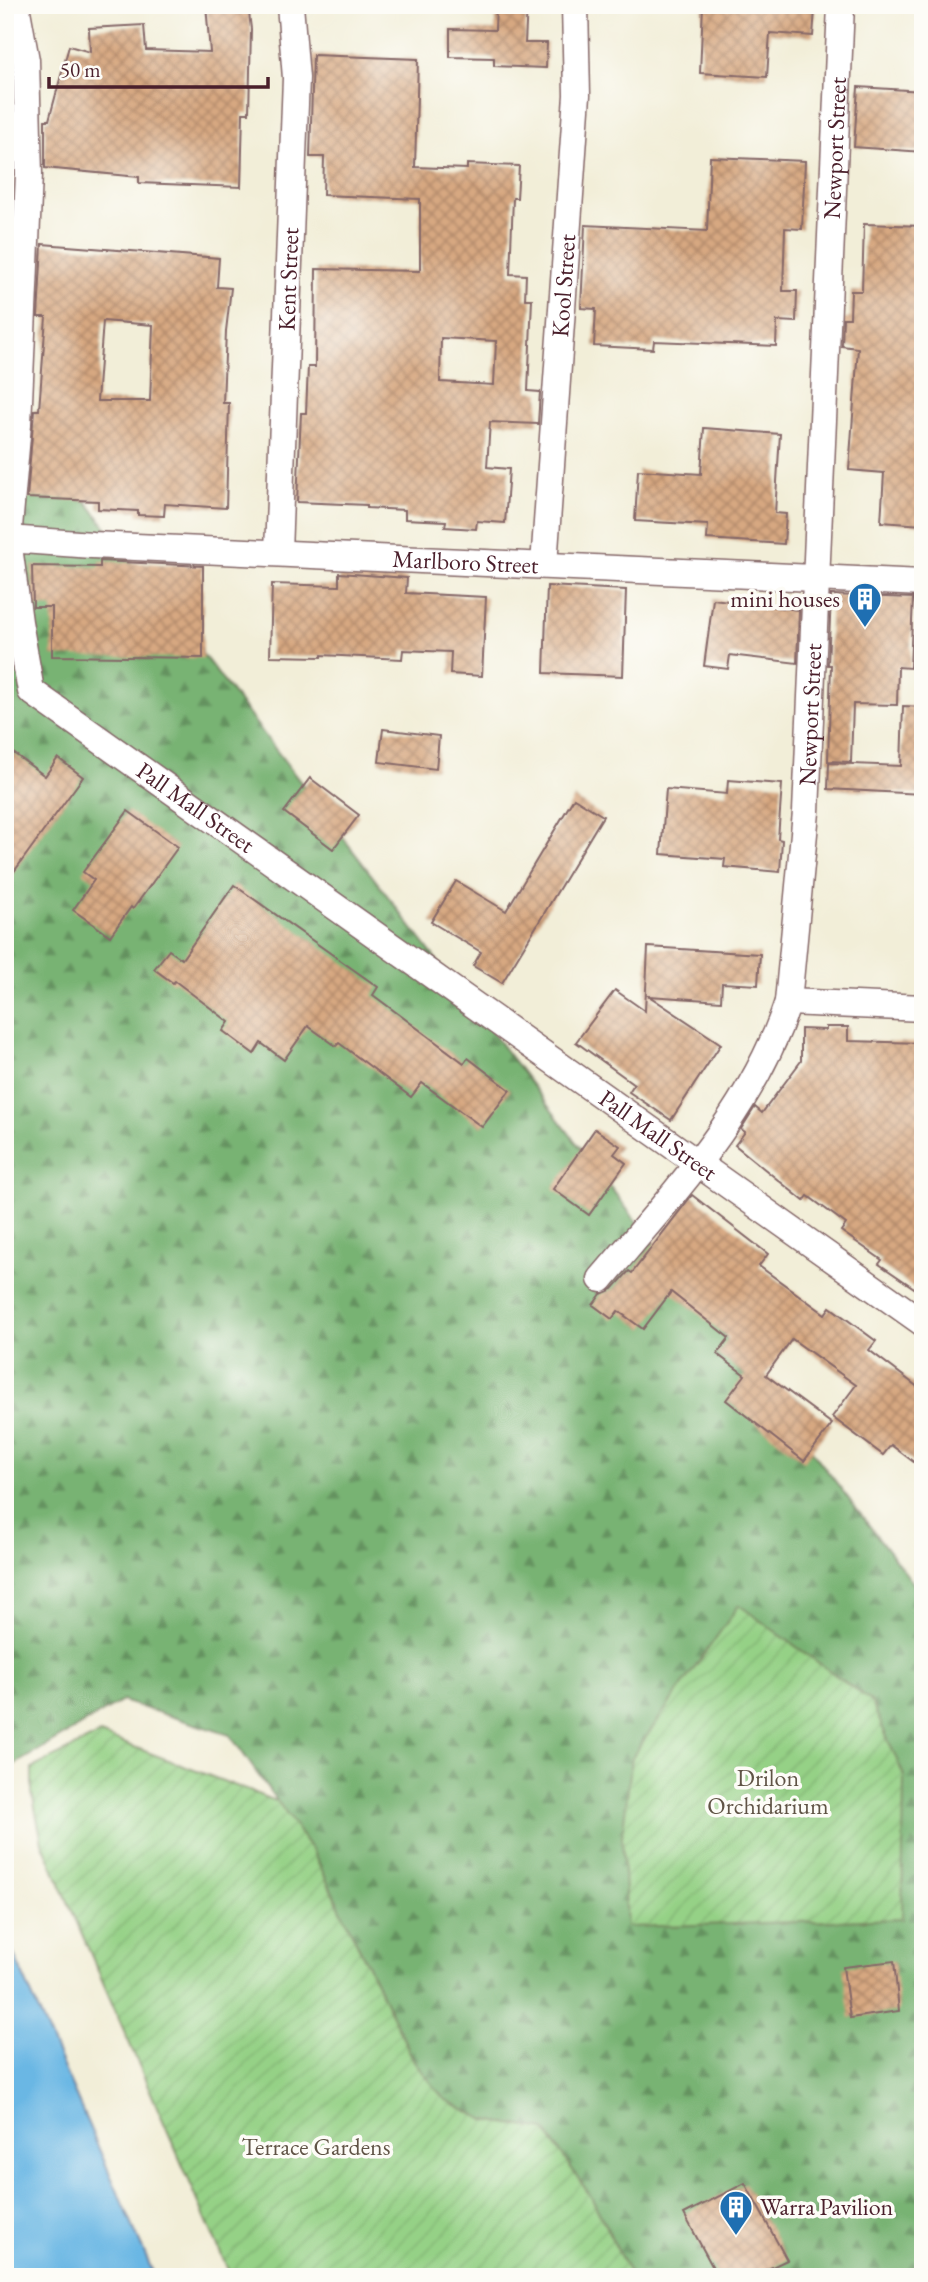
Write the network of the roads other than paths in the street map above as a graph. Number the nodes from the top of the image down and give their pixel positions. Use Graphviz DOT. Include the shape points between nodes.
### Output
graph roads {
  1 [pos="16,5"];
  2 [pos="290,5"];
  3 [pos="575,5"];
  4 [pos="841,5"];
  5 [pos="8,539"];
  6 [pos="278,552"];
  7 [pos="544,565"];
  8 [pos="816,578"];
  9 [pos="923,583"];
  10 [pos="788,1002"];
  11 [pos="923,1008"];
  12 [pos="699,1163"];
  13 [pos="601,1279"];
  14 [pos="923,1322"];
  1 -- 5 [label="street, Pall Mall Street" via="26,60 29,174"];
  2 -- 6 [label="street, Kent Street" via="296,78"];
  3 -- 7 [label="street, Kool Street" via="577,95"];
  4 -- 8 [label="street, Newport Street"];
  5 -- 6 [label="street, Marlboro Street"];
  5 -- 12 [label="street, Pall Mall Street" via="31,691"];
  6 -- 7 [label="street, Marlboro Street"];
  7 -- 8 [label="street, Marlboro Street"];
  8 -- 9 [label="street, Marlboro Street"];
  8 -- 10 [label="street, Newport Street" via="806,813"];
  10 -- 11 [label="street"];
  10 -- 12 [label="street, Newport Street" via="757,1077"];
  12 -- 13 [label="street, Newport Street"];
  12 -- 14 [label="street, Pall Mall Street"];
}
